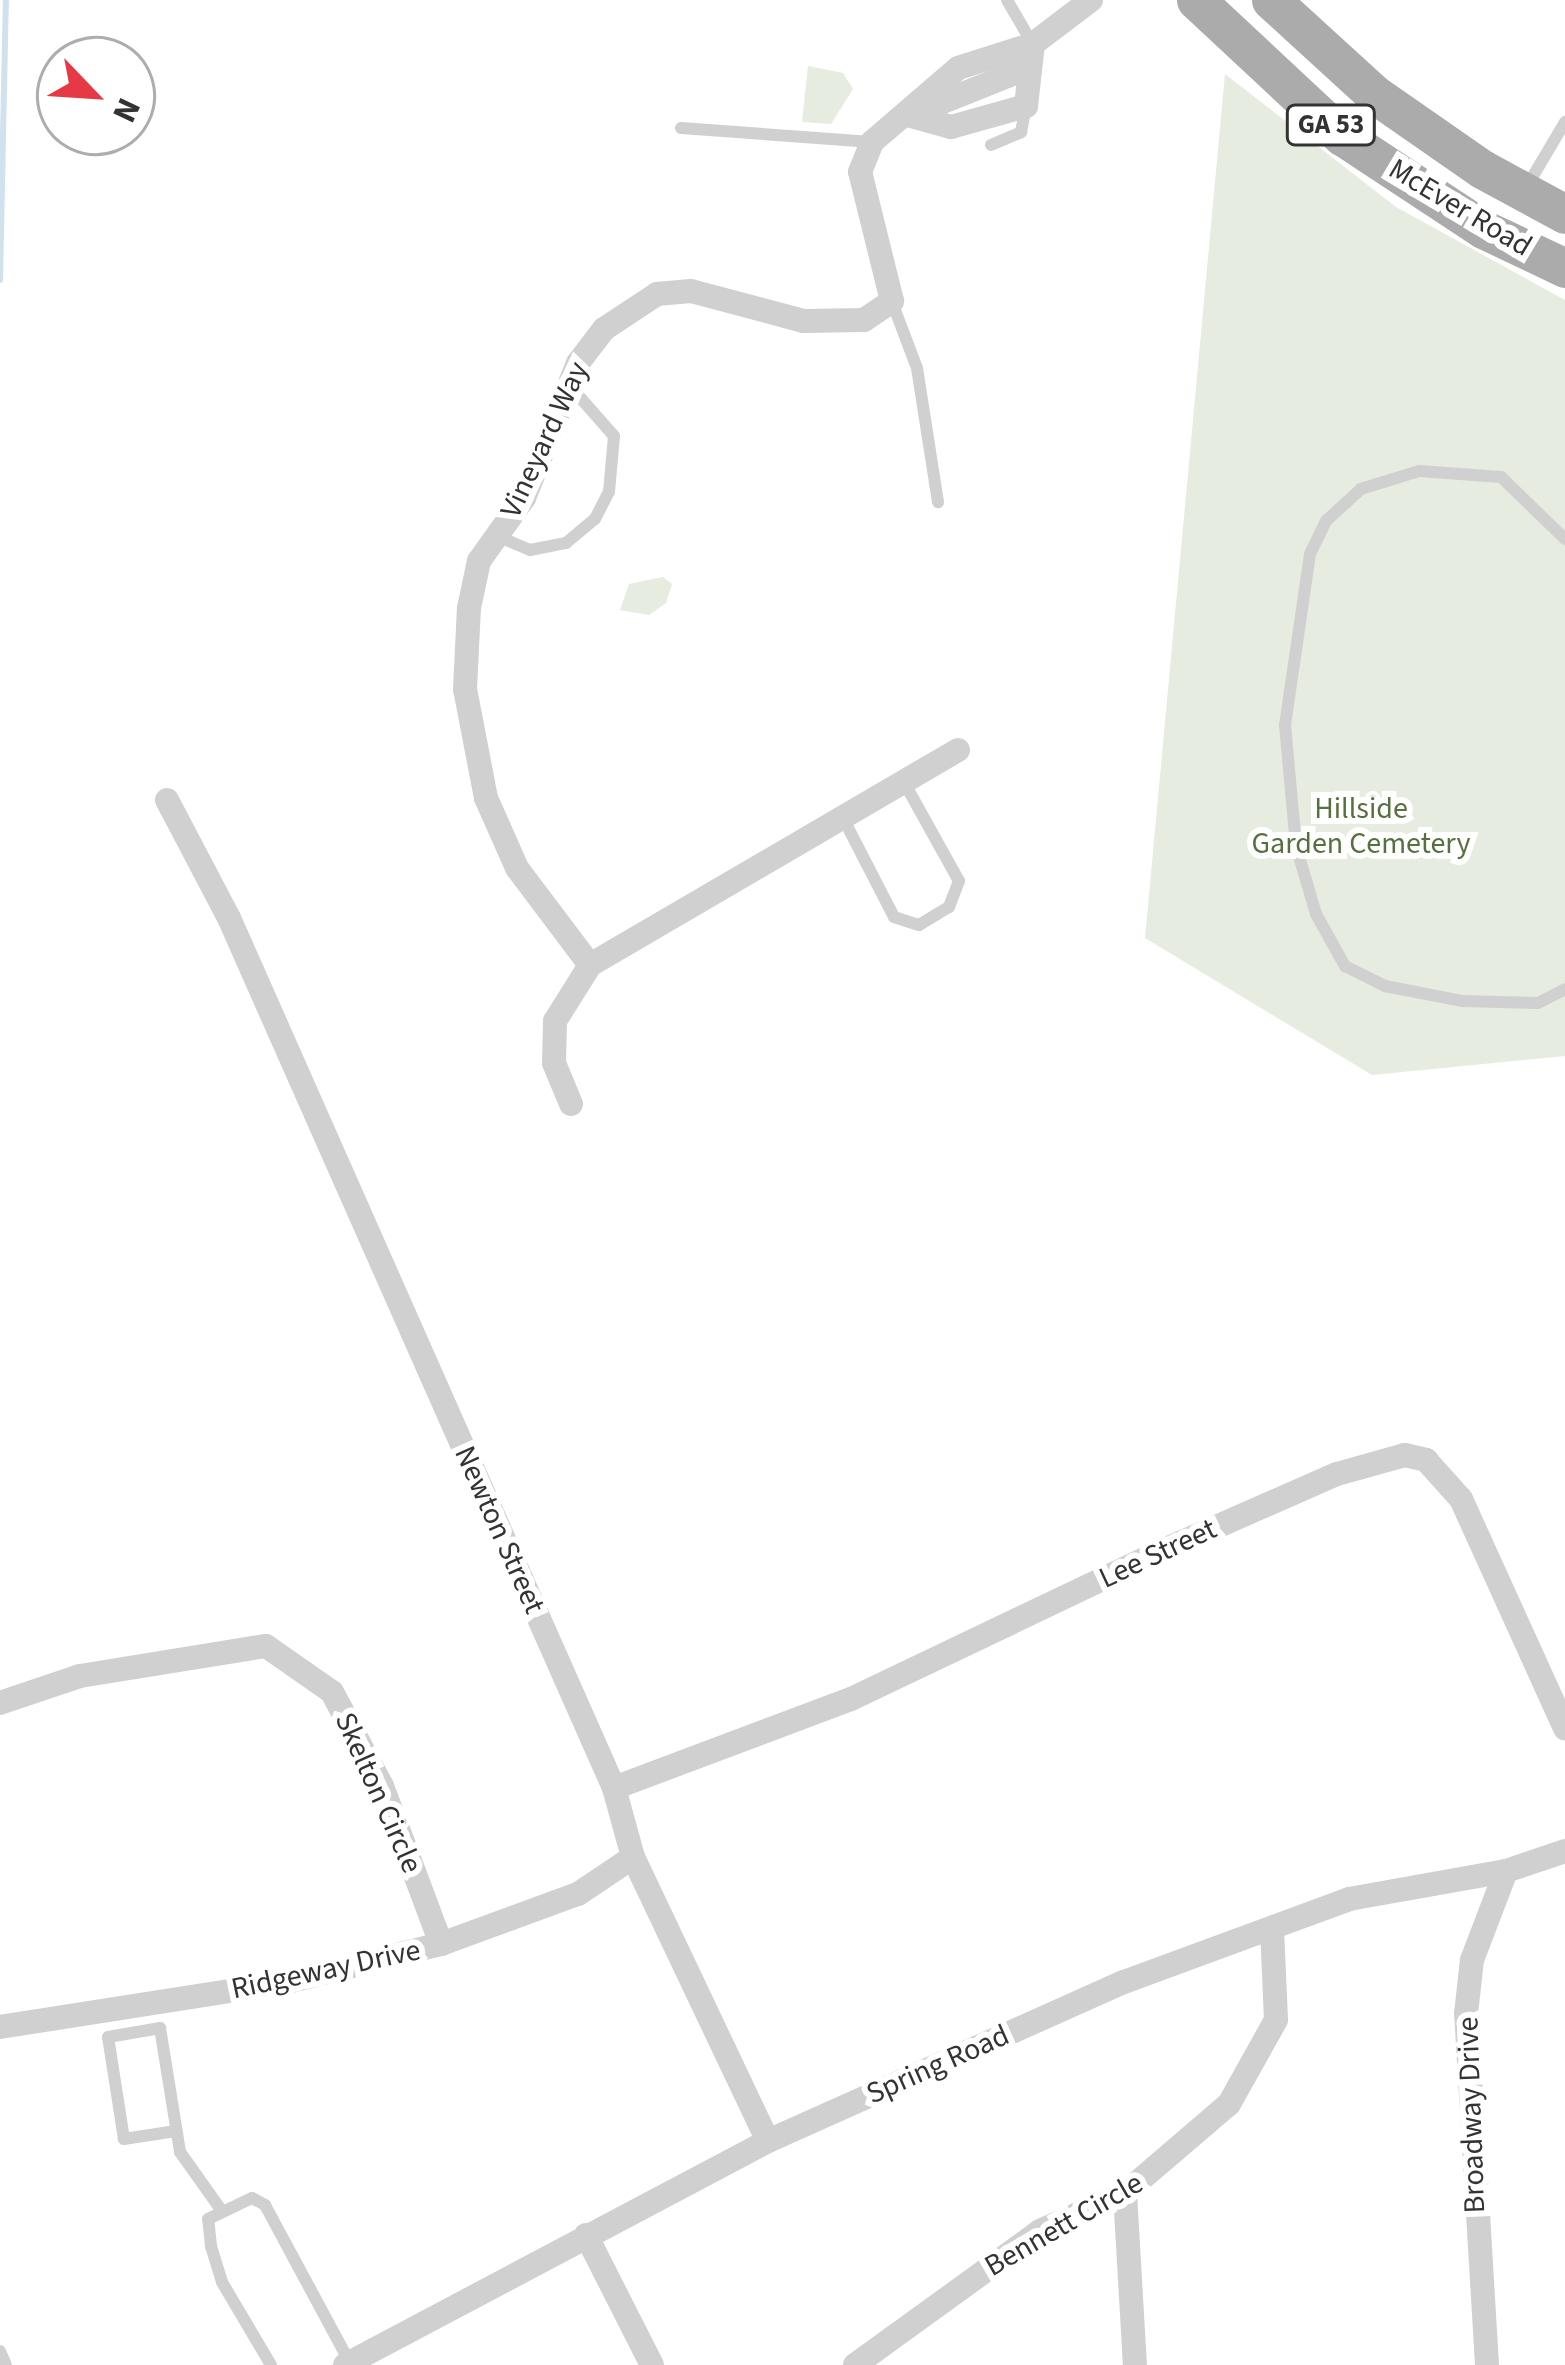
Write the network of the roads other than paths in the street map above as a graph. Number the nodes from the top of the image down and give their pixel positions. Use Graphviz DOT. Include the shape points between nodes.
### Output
graph roads {
  1 [pos="1007,0"];
  2 [pos="1091,0"];
  3 [pos="1196,0"];
  4 [pos="1270,0"];
  5 [pos="1031,56"];
  6 [pos="1026,106"];
  7 [pos="907,115"];
  8 [pos="1565,122"];
  9 [pos="681,128"];
  10 [pos="872,142"];
  11 [pos="991,145"];
  12 [pos="1524,193"];
  13 [pos="1565,214"];
  14 [pos="1565,268"];
  15 [pos="892,301"];
  16 [pos="570,386"];
  17 [pos="938,502"];
  18 [pos="497,536"];
  19 [pos="1565,538"];
  20 [pos="958,750"];
  21 [pos="903,782"];
  22 [pos="167,800"];
  23 [pos="842,817"];
  24 [pos="590,965"];
  25 [pos="1565,989"];
  26 [pos="571,1104"];
  27 [pos="0,1703"];
  28 [pos="1565,1728"];
  29 [pos="614,1788"];
  30 [pos="1565,1851"];
  31 [pos="633,1857"];
  32 [pos="1506,1870"];
  33 [pos="1272,1928"];
  34 [pos="441,1944"];
  35 [pos="0,2027"];
  36 [pos="176,2131"];
  37 [pos="769,2141"];
  38 [pos="1125,2194"];
  39 [pos="222,2211"];
  40 [pos="586,2235"];
  41 [pos="0,2351"];
  42 [pos="348,2364"];
  43 [pos="6,2365"];
  44 [pos="271,2365"];
  45 [pos="652,2365"];
  46 [pos="855,2365"];
  47 [pos="1135,2365"];
  48 [pos="1486,2365"];
  1 -- 5 [label="lane"];
  2 -- 5 [label="street"];
  3 -- 14 [label="main road, McEver Road / GA 53" via="1342,136 1483,229"];
  4 -- 12 [label="main road, McEver Road / GA 53" via="1374,94"];
  5 -- 6 [label="street"];
  5 -- 7 [label="street"];
  6 -- 7 [label="street" via="951,127"];
  6 -- 11 [label="lane" via="1021,132"];
  7 -- 10 [label="street"];
  8 -- 12 [label="lane"];
  9 -- 10 [label="lane"];
  10 -- 15 [label="street" via="860,172"];
  12 -- 13 [label="main road, McEver Road / GA 53"];
  15 -- 16 [label="street, Vineyard Way" via="838,326 691,292 657,294 604,329"];
  15 -- 17 [label="lane" via="917,368"];
  16 -- 18 [label="street, Vineyard Way" via="524,498"];
  16 -- 18 [label="lane" via="614,436 609,492 595,519 566,543 530,550"];
  18 -- 24 [label="street, Vineyard Way" via="479,561 469,608 465,689 486,798 518,868"];
  19 -- 25 [label="lane" via="1501,477 1419,471 1361,489 1326,521 1310,554 1285,725 1295,846 1316,914 1345,966 1385,986 1462,1001 1538,1003"];
  20 -- 21 [label="street"];
  21 -- 23 [label="street"];
  21 -- 23 [label="lane" via="959,881 949,907 919,925 894,917"];
  22 -- 29 [label="street, Newton Street" via="229,918"];
  23 -- 24 [label="street"];
  24 -- 26 [label="street" via="555,1021 554,1063"];
  27 -- 34 [label="street, Skelton Circle" via="80,1676 266,1646 332,1692 382,1786"];
  28 -- 29 [label="street, Lee Street" via="1461,1499 1426,1460 1405,1455 1337,1474 851,1699"];
  29 -- 31 [label="street, Newton Street"];
  30 -- 32 [label="street, Spring Road"];
  31 -- 34 [label="street, Ridgeway Drive" via="578,1894"];
  31 -- 37 [label="street, Newton Street"];
  32 -- 33 [label="street, Spring Road" via="1349,1899"];
  32 -- 48 [label="street, Broadway Drive" via="1472,1960 1466,2014"];
  33 -- 37 [label="street, Spring Road" via="1124,1982"];
  33 -- 38 [label="street, Bennett Circle" via="1276,2020 1250,2078 1190,2144"];
  34 -- 35 [label="street, Ridgeway Drive" via="287,1982"];
  36 -- 36 [label="lane" via="160,2028 108,2037 124,2139"];
  36 -- 39 [label="lane" via="180,2152"];
  37 -- 40 [label="street, Spring Road"];
  38 -- 46 [label="street, Bennett Circle" via="1040,2231"];
  38 -- 47 [label="street"];
  39 -- 42 [label="lane" via="252,2198 265,2205"];
  39 -- 44 [label="lane" via="208,2219 222,2282"];
  40 -- 42 [label="street, Spring Road"];
  40 -- 45 [label="street"];
  41 -- 43 [label="lane"];
}
